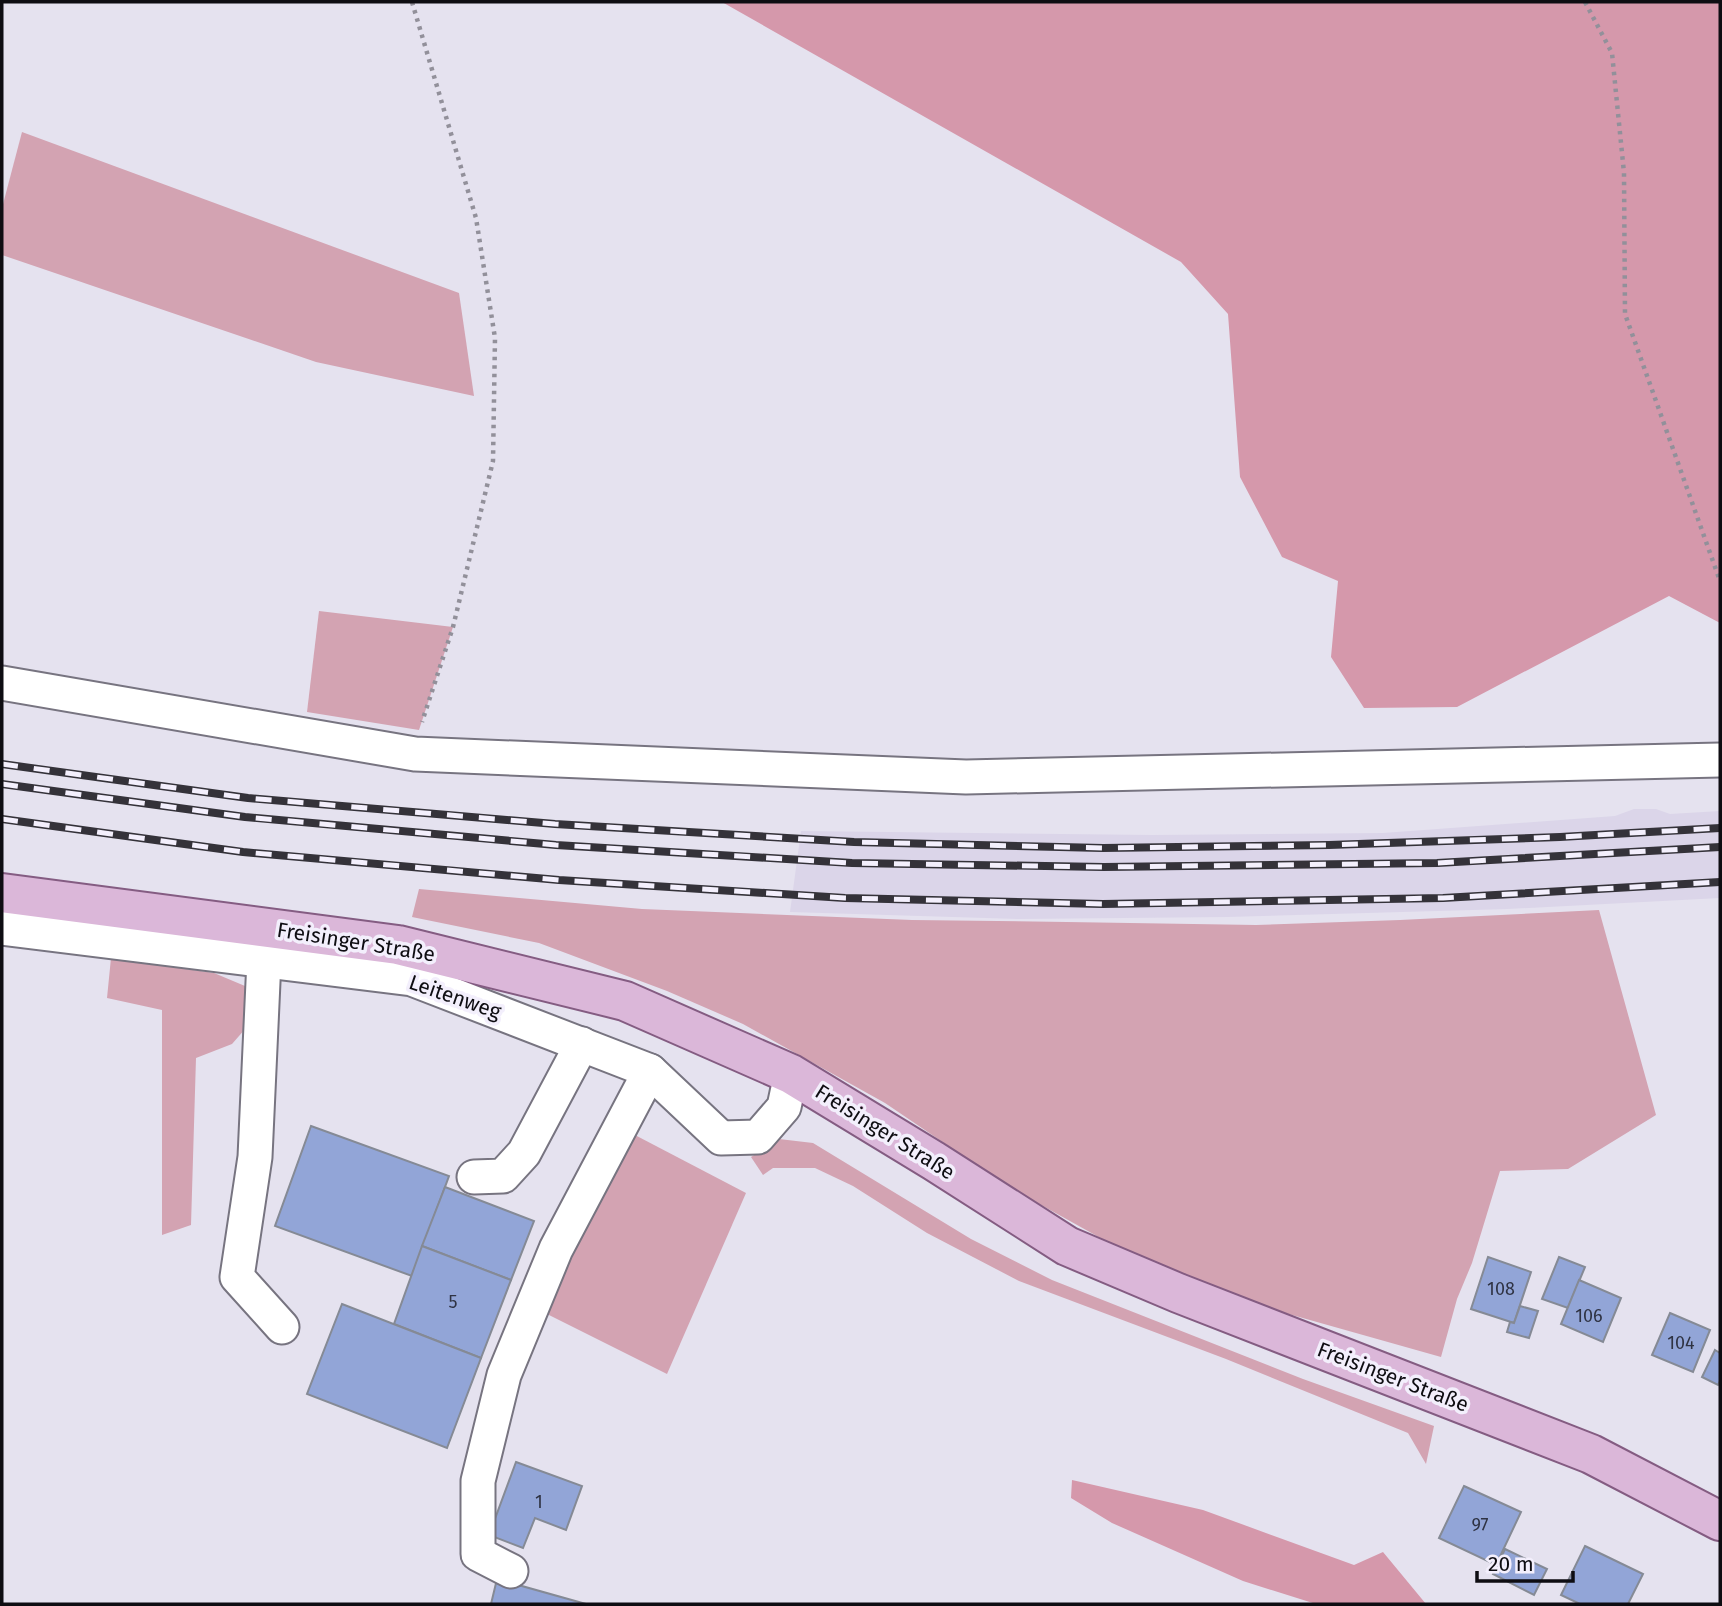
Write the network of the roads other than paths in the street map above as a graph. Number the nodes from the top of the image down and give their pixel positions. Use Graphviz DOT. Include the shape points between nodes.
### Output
graph roads {
  1 [pos="2,683"];
  2 [pos="1720,760"];
  3 [pos="2,893"];
  4 [pos="2,928"];
  5 [pos="264,960"];
  6 [pos="582,1044"];
  7 [pos="650,1071"];
  8 [pos="791,1074"];
  9 [pos="474,1178"];
  10 [pos="282,1327"];
  11 [pos="1720,1521"];
  12 [pos="511,1571"];
  1 -- 2 [label="street" via="415,754 966,778"];
  3 -- 8 [label="main road, Freisinger Straße" via="398,945 625,1001"];
  4 -- 5 [label="street, Leitenweg"];
  5 -- 6 [label="street, Leitenweg" via="412,979"];
  5 -- 10 [label="street" via="256,1157 237,1277"];
  6 -- 7 [label="street, Leitenweg"];
  6 -- 9 [label="street" via="524,1153 503,1176"];
  7 -- 8 [label="street, Leitenweg" via="721,1138 758,1137 784,1107"];
  7 -- 12 [label="street" via="556,1249 504,1375 478,1481 478,1554"];
  8 -- 11 [label="main road, Freisinger Straße" via="1067,1246 1591,1454"];
}
